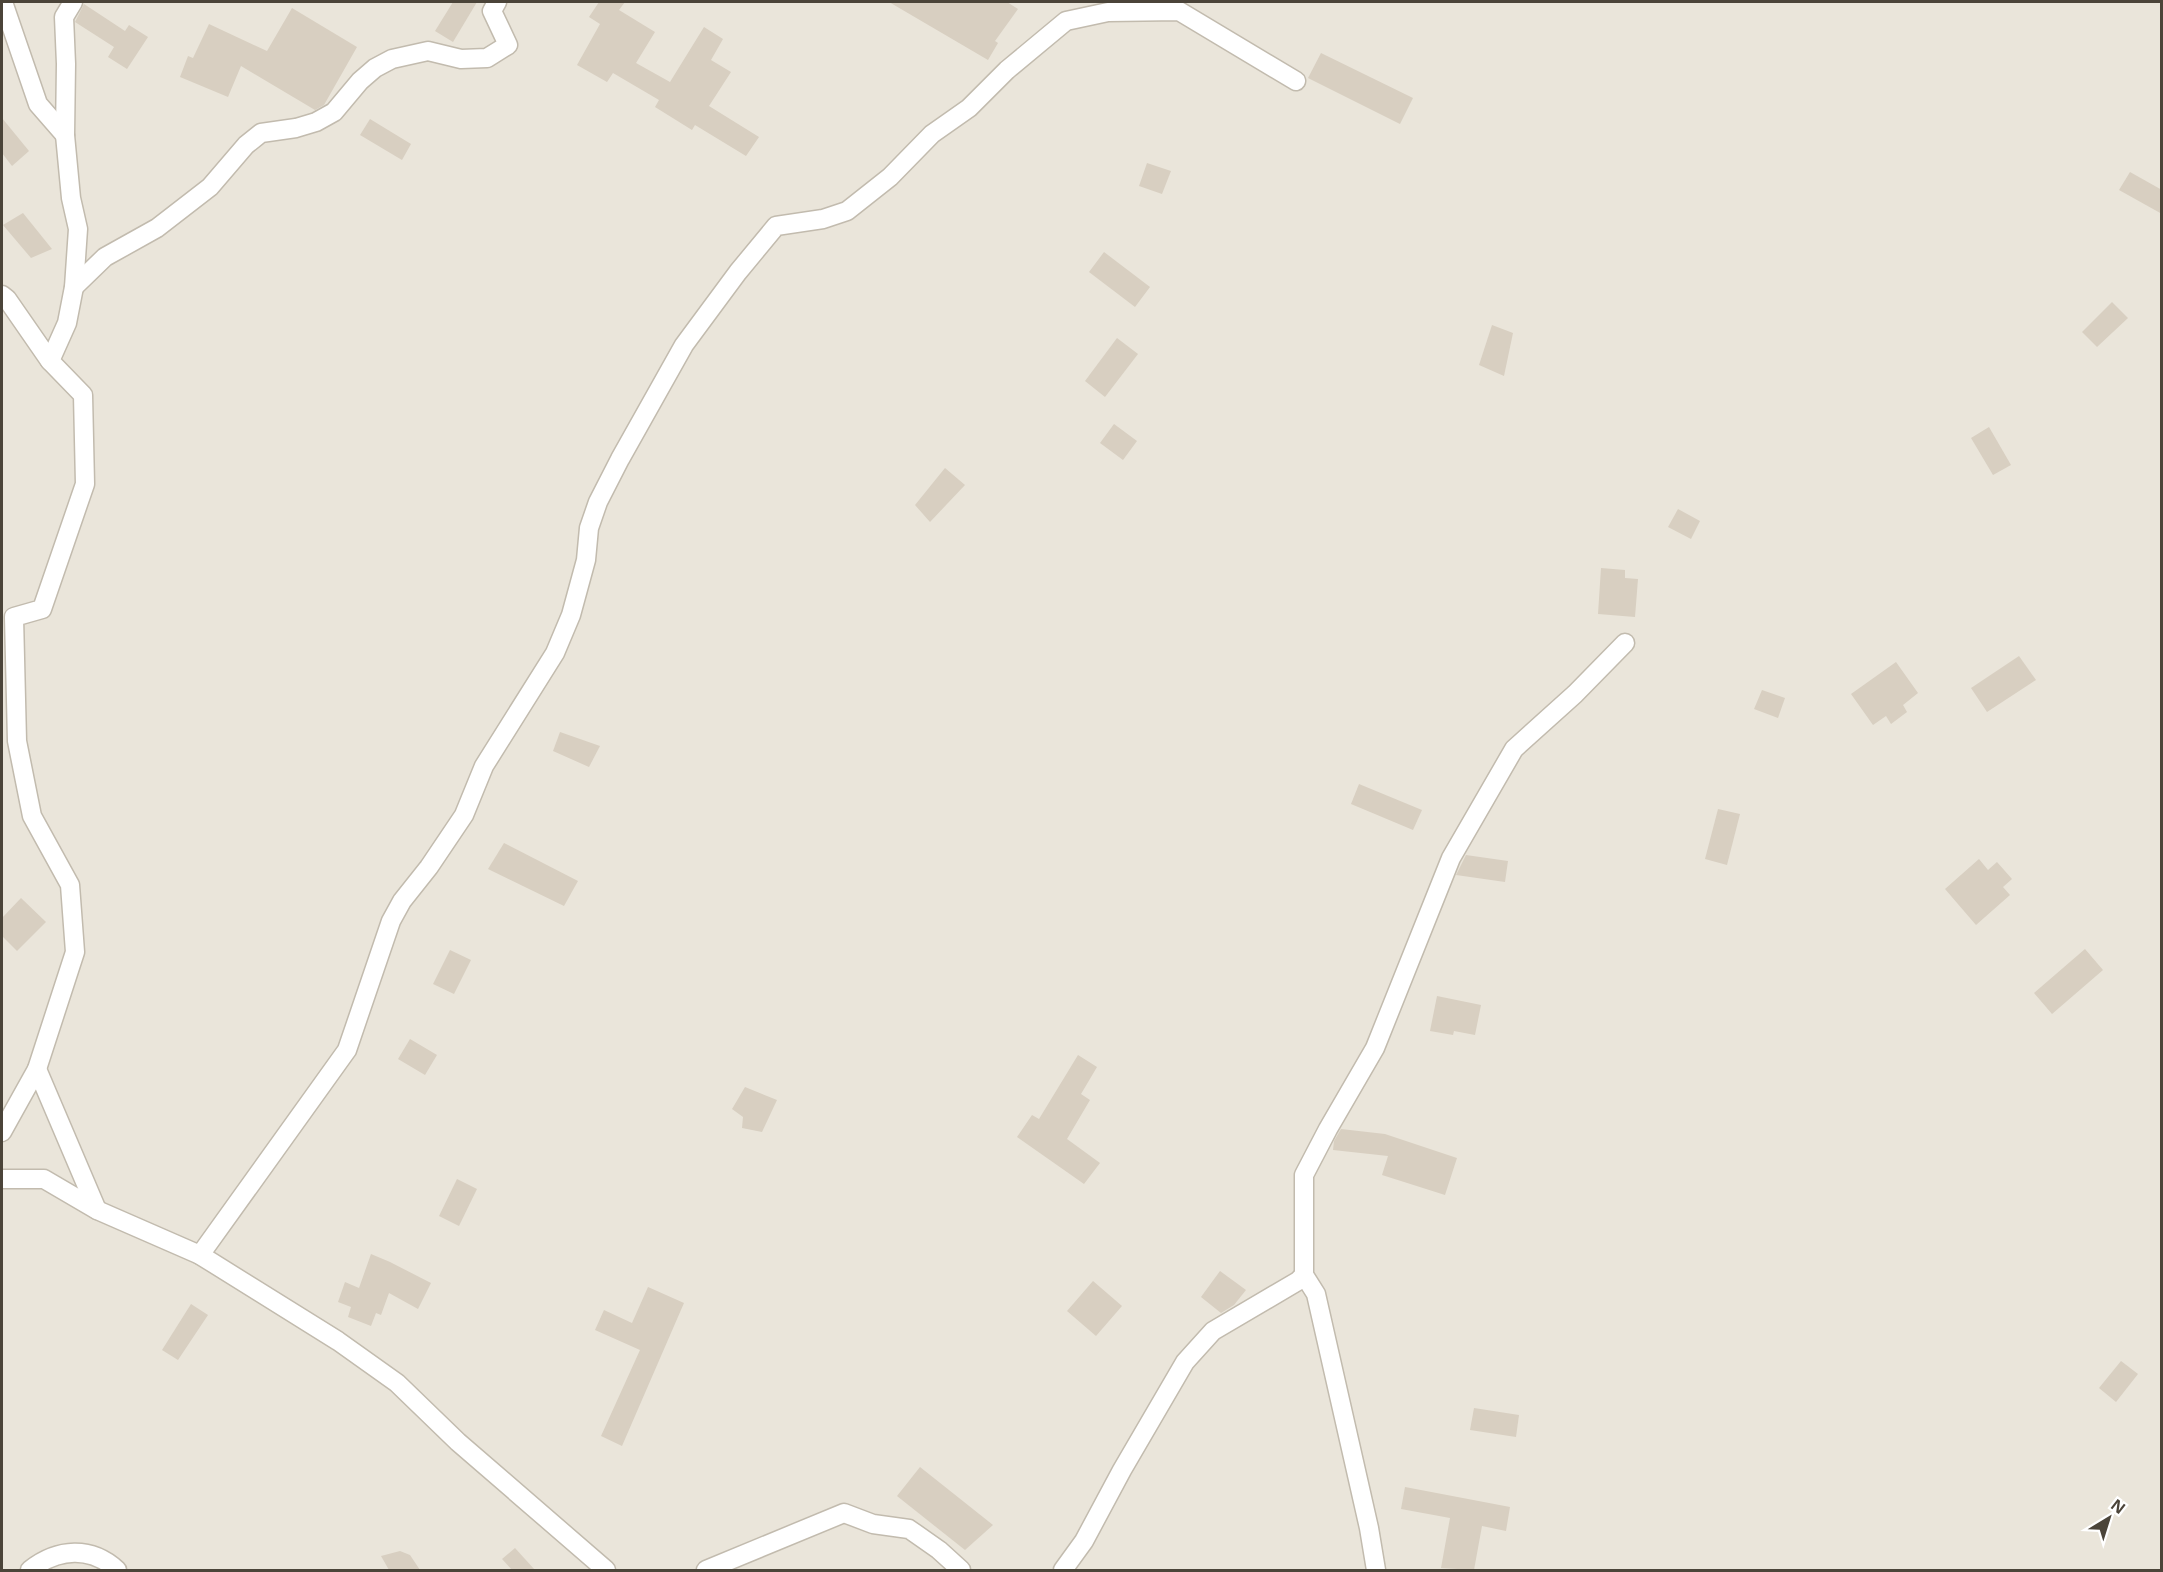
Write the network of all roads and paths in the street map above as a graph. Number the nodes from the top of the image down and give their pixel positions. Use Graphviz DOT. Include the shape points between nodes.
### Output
graph roads {
  1 [pos="3,2"];
  2 [pos="73,2"];
  3 [pos="497,2"];
  4 [pos="1296,81"];
  5 [pos="65,135"];
  6 [pos="74,287"];
  7 [pos="2,295"];
  8 [pos="50,361"];
  9 [pos="8,620"];
  10 [pos="1625,643"];
  11 [pos="37,1069"];
  12 [pos="2,1132"];
  13 [pos="2,1179"];
  14 [pos="97,1210"];
  15 [pos="200,1255"];
  16 [pos="1304,1275"];
  17 [pos="30,1570"];
  18 [pos="117,1570"];
  19 [pos="606,1570"];
  20 [pos="706,1570"];
  21 [pos="960,1570"];
  22 [pos="1063,1570"];
  23 [pos="1376,1570"];
  1 -- 5 [label="street" via="38,104"];
  2 -- 5 [label="street" via="63,17"];
  3 -- 6 [label="street" via="492,12 508,45 487,58 461,59 428,51 392,59 375,68 334,112 306,125 261,133 210,187 157,228 105,257"];
  4 -- 15 [label="street" via="1179,11 1108,12 1066,21 847,211 776,226 684,345 620,459 598,502 571,615 555,652 484,766 464,815 392,921 347,1050"];
  5 -- 6 [label="street" via="78,229"];
  6 -- 8 [label="street" via="67,323"];
  7 -- 8 [label="street"];
  8 -- 9 [label="street" via="82,395 85,484 42,609"];
  9 -- 11 [label="street" via="17,741 32,816 70,885 75,952"];
  10 -- 16 [label="street" via="1514,750 1450,858 1375,1048 1304,1175"];
  11 -- 12 [label="street"];
  11 -- 14 [label="street"];
  13 -- 14 [label="street" via="44,1179"];
  14 -- 15 [label="street"];
  15 -- 19 [label="street" via="339,1341 397,1383 458,1442"];
  16 -- 22 [label="street" via="1213,1331 1185,1362 1084,1541"];
  16 -- 23 [label="street" via="1316,1294"];
  17 -- 18 [label="street" via="73,1551 105,1558"];
  20 -- 21 [label="street" via="844,1513 873,1524 909,1529"];
}
